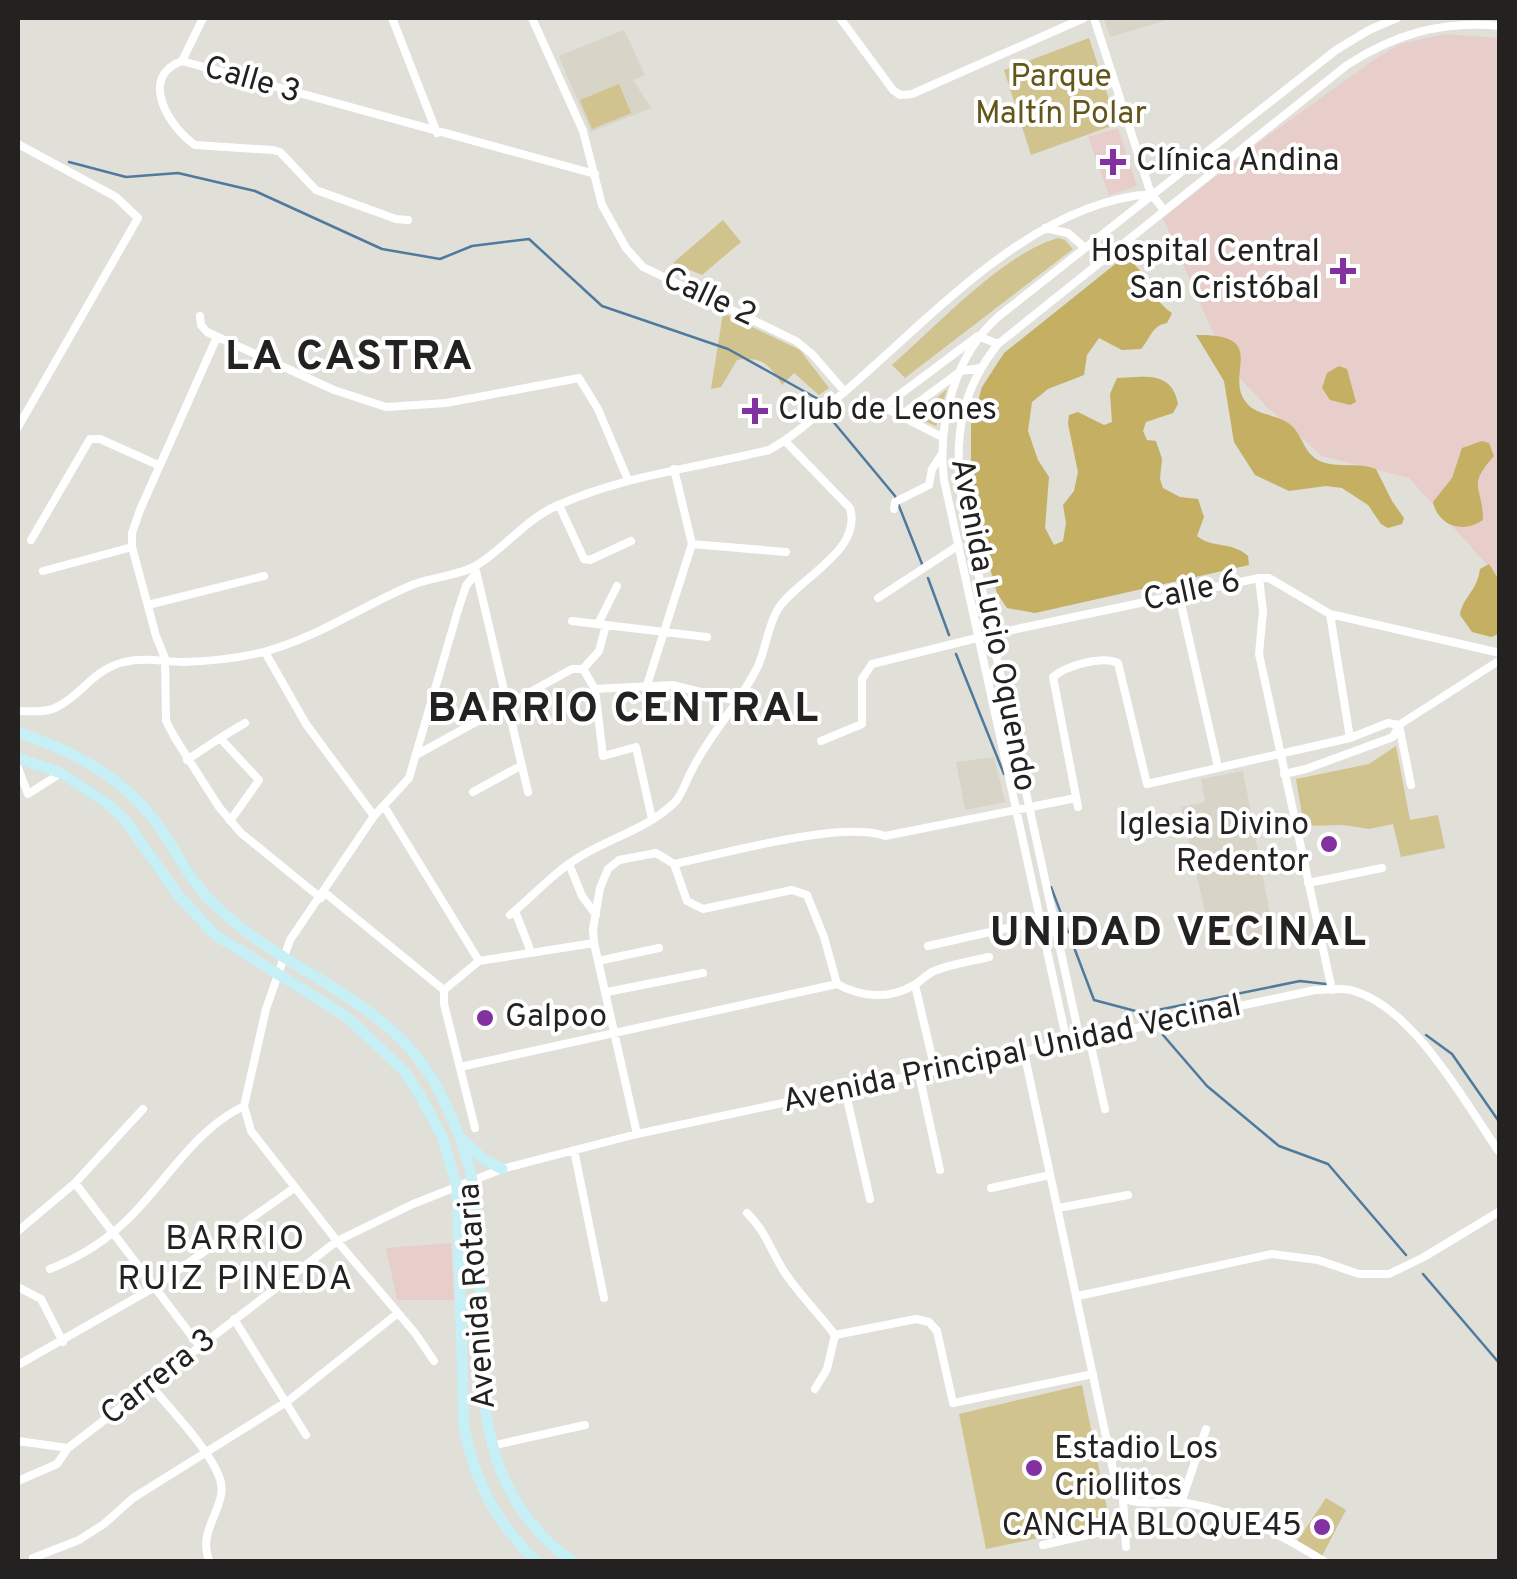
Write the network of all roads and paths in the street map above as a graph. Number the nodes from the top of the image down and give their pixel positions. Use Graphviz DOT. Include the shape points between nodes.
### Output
graph roads {
  1 [pos="204,18"];
  2 [pos="392,18"];
  3 [pos="532,18"];
  4 [pos="840,18"];
  5 [pos="1084,18"];
  6 [pos="1094,18"];
  7 [pos="1381,18"];
  8 [pos="1397,18"];
  9 [pos="1459,20"];
  10 [pos="1500,26"];
  11 [pos="1368,30"];
  12 [pos="182,61"];
  13 [pos="1308,72"];
  14 [pos="1318,86"];
  15 [pos="437,133"];
  16 [pos="18,144"];
  17 [pos="595,174"];
  18 [pos="1151,194"];
  19 [pos="1164,210"];
  20 [pos="408,220"];
  21 [pos="1045,228"];
  22 [pos="1084,248"];
  23 [pos="200,316"];
  24 [pos="978,336"];
  25 [pos="218,337"];
  26 [pos="998,344"];
  27 [pos="980,368"];
  28 [pos="962,371"];
  29 [pos="845,392"];
  30 [pos="900,417"];
  31 [pos="18,428"];
  32 [pos="942,437"];
  33 [pos="785,442"];
  34 [pos="942,454"];
  35 [pos="158,465"];
  36 [pos="674,469"];
  37 [pos="628,480"];
  38 [pos="559,505"];
  39 [pos="894,508"];
  40 [pos="31,540"];
  41 [pos="631,541"];
  42 [pos="692,544"];
  43 [pos="959,545"];
  44 [pos="132,547"];
  45 [pos="786,552"];
  46 [pos="476,570"];
  47 [pos="43,571"];
  48 [pos="264,576"];
  49 [pos="1259,578"];
  50 [pos="617,586"];
  51 [pos="1179,595"];
  52 [pos="878,598"];
  53 [pos="148,604"];
  54 [pos="1330,614"];
  55 [pos="572,621"];
  56 [pos="603,623"];
  57 [pos="993,634"];
  58 [pos="665,635"];
  59 [pos="706,638"];
  60 [pos="978,638"];
  61 [pos="265,652"];
  62 [pos="1500,656"];
  63 [pos="165,658"];
  64 [pos="583,668"];
  65 [pos="648,685"];
  66 [pos="595,688"];
  67 [pos="737,701"];
  68 [pos="507,704"];
  69 [pos="18,710"];
  70 [pos="245,723"];
  71 [pos="1398,725"];
  72 [pos="18,732"];
  73 [pos="220,738"];
  74 [pos="1350,738"];
  75 [pos="821,741"];
  76 [pos="418,754"];
  77 [pos="1279,754"];
  78 [pos="18,758"];
  79 [pos="187,760"];
  80 [pos="522,765"];
  81 [pos="1218,767"];
  82 [pos="18,768"];
  83 [pos="62,774"];
  84 [pos="1284,774"];
  85 [pos="1411,786"];
  86 [pos="473,792"];
  87 [pos="528,792"];
  88 [pos="384,806"];
  89 [pos="1028,808"];
  90 [pos="1014,811"];
  91 [pos="374,816"];
  92 [pos="652,818"];
  93 [pos="230,821"];
  94 [pos="569,864"];
  95 [pos="674,864"];
  96 [pos="1382,868"];
  97 [pos="1308,884"];
  98 [pos="323,895"];
  99 [pos="596,915"];
  100 [pos="1038,921"];
  101 [pos="594,944"];
  102 [pos="928,946"];
  103 [pos="659,948"];
  104 [pos="531,952"];
  105 [pos="989,957"];
  106 [pos="479,961"];
  107 [pos="598,961"];
  108 [pos="703,973"];
  109 [pos="837,984"];
  110 [pos="914,985"];
  111 [pos="444,990"];
  112 [pos="1332,990"];
  113 [pos="607,992"];
  114 [pos="616,1031"];
  115 [pos="1084,1038"];
  116 [pos="1067,1042"];
  117 [pos="1024,1052"];
  118 [pos="460,1067"];
  119 [pos="935,1070"];
  120 [pos="919,1074"];
  121 [pos="845,1090"];
  122 [pos="244,1106"];
  123 [pos="143,1109"];
  124 [pos="1105,1109"];
  125 [pos="474,1128"];
  126 [pos="458,1133"];
  127 [pos="637,1134"];
  128 [pos="574,1150"];
  129 [pos="1500,1153"];
  130 [pos="502,1168"];
  131 [pos="940,1170"];
  132 [pos="1050,1176"];
  133 [pos="75,1182"];
  134 [pos="472,1182"];
  135 [pos="457,1187"];
  136 [pos="294,1188"];
  137 [pos="991,1188"];
  138 [pos="1128,1195"];
  139 [pos="870,1199"];
  140 [pos="1058,1208"];
  141 [pos="1500,1210"];
  142 [pos="746,1213"];
  143 [pos="18,1231"];
  144 [pos="113,1233"];
  145 [pos="337,1242"];
  146 [pos="50,1269"];
  147 [pos="18,1287"];
  148 [pos="153,1288"];
  149 [pos="31,1292"];
  150 [pos="1078,1296"];
  151 [pos="604,1298"];
  152 [pos="18,1300"];
  153 [pos="398,1313"];
  154 [pos="234,1320"];
  155 [pos="835,1335"];
  156 [pos="63,1342"];
  157 [pos="201,1348"];
  158 [pos="433,1358"];
  159 [pos="18,1365"];
  160 [pos="1094,1374"];
  161 [pos="150,1384"];
  162 [pos="815,1389"];
  163 [pos="288,1401"];
  164 [pos="584,1425"];
  165 [pos="1206,1429"];
  166 [pos="306,1435"];
  167 [pos="18,1441"];
  168 [pos="491,1446"];
  169 [pos="68,1448"];
  170 [pos="204,1453"];
  171 [pos="18,1481"];
  172 [pos="1123,1499"];
  173 [pos="1181,1502"];
  174 [pos="1123,1527"];
  175 [pos="1043,1546"];
  176 [pos="1126,1546"];
  177 [pos="33,1558"];
  178 [pos="210,1562"];
  179 [pos="537,1562"];
  180 [pos="573,1562"];
  181 [pos="1325,1562"];
  1 -- 12 [label="street"];
  2 -- 15 [label="street"];
  3 -- 17 [label="street, Calle 2"];
  4 -- 5 [label="street" via="900,95"];
  6 -- 18 [label="street"];
  7 -- 11 [label="street"];
  8 -- 11 [label="street, Avenida Lucio Oquendo"];
  9 -- 10 [label="street, Avenida Lucio Oquendo"];
  9 -- 14 [label="street, Avenida Lucio Oquendo" via="1374,48"];
  11 -- 13 [label="street, Avenida Lucio Oquendo"];
  12 -- 15 [label="street, Calle 3"];
  12 -- 20 [label="street, Calle 3" via="162,78 161,100 172,124 195,145 280,152 316,190"];
  13 -- 14 [label="street"];
  13 -- 18 [label="street, Avenida Lucio Oquendo"];
  14 -- 19 [label="street, Avenida Lucio Oquendo"];
  15 -- 17 [label="street, Calle 3"];
  16 -- 31 [label="street" via="116,197 138,218"];
  17 -- 29 [label="street, Calle 2" via="610,224 643,267 787,336"];
  18 -- 19 [label="street"];
  18 -- 21 [label="street"];
  18 -- 22 [label="street, Avenida Lucio Oquendo"];
  19 -- 26 [label="street, Avenida Lucio Oquendo"];
  21 -- 22 [label="street" via="1068,233"];
  21 -- 29 [label="street" via="998,258"];
  22 -- 24 [label="street, Avenida Lucio Oquendo"];
  23 -- 25 [label="street"];
  24 -- 26 [label="street"];
  24 -- 28 [label="street, Avenida Lucio Oquendo"];
  24 -- 30 [label="street" via="884,407"];
  25 -- 35 [label="street"];
  25 -- 37 [label="street" via="386,408 579,378"];
  26 -- 27 [label="street, Avenida Lucio Oquendo"];
  27 -- 28 [label="street"];
  27 -- 57 [label="street, Avenida Lucio Oquendo" via="962,408 956,458"];
  28 -- 30 [label="street"];
  28 -- 32 [label="street, Avenida Lucio Oquendo"];
  29 -- 33 [label="street"];
  30 -- 32 [label="street"];
  32 -- 34 [label="street, Avenida Lucio Oquendo"];
  33 -- 36 [label="street"];
  33 -- 67 [label="street" via="854,518 837,550 776,612 757,668"];
  34 -- 39 [label="street" via="928,485"];
  34 -- 43 [label="street, Avenida Lucio Oquendo"];
  35 -- 40 [label="street" via="90,439"];
  35 -- 44 [label="street"];
  36 -- 37 [label="street"];
  36 -- 42 [label="street"];
  37 -- 38 [label="street"];
  38 -- 41 [label="street" via="584,559"];
  38 -- 46 [label="street" via="522,527"];
  42 -- 45 [label="street"];
  42 -- 58 [label="street"];
  43 -- 52 [label="street"];
  43 -- 60 [label="street, Avenida Lucio Oquendo"];
  44 -- 47 [label="street"];
  44 -- 53 [label="street"];
  46 -- 61 [label="street" via="432,577 324,631"];
  46 -- 68 [label="street"];
  46 -- 76 [label="street" via="458,610"];
  48 -- 53 [label="street"];
  49 -- 51 [label="street, Calle 6"];
  49 -- 54 [label="street, Calle 6"];
  49 -- 77 [label="street" via="1260,654"];
  50 -- 56 [label="street"];
  51 -- 57 [label="street, Calle 6"];
  51 -- 81 [label="street"];
  53 -- 63 [label="street"];
  54 -- 62 [label="street, Calle 6"];
  54 -- 74 [label="street"];
  55 -- 56 [label="street"];
  56 -- 58 [label="street"];
  56 -- 64 [label="street" via="599,651"];
  57 -- 60 [label="street, Calle 6"];
  57 -- 89 [label="street, Avenida Lucio Oquendo"];
  58 -- 59 [label="street"];
  58 -- 65 [label="street"];
  60 -- 75 [label="street" via="872,664 862,679 862,724"];
  60 -- 90 [label="street, Avenida Lucio Oquendo"];
  61 -- 63 [label="street"];
  61 -- 91 [label="street" via="306,724"];
  62 -- 71 [label="street"];
  63 -- 69 [label="street" via="98,672 54,708"];
  63 -- 79 [label="street" via="166,721"];
  64 -- 66 [label="street"];
  64 -- 68 [label="street" via="562,672"];
  65 -- 66 [label="street"];
  65 -- 67 [label="street"];
  66 -- 92 [label="street" via="603,756 636,746"];
  67 -- 92 [label="street" via="704,745 677,801"];
  68 -- 76 [label="street"];
  68 -- 80 [label="street"];
  70 -- 73 [label="street"];
  71 -- 74 [label="street"];
  71 -- 84 [label="street" via="1393,737"];
  71 -- 85 [label="street"];
  72 -- 126 [label="main road, Avenida Rotaria" via="63,748 120,784 230,920 376,1015 428,1072"];
  73 -- 79 [label="street"];
  73 -- 93 [label="street" via="259,780"];
  74 -- 77 [label="street"];
  76 -- 88 [label="street" via="409,778"];
  77 -- 81 [label="street"];
  77 -- 84 [label="street"];
  78 -- 83 [label="main road, Avenida Rotaria"];
  79 -- 93 [label="street"];
  80 -- 86 [label="street"];
  80 -- 87 [label="street"];
  81 -- 89 [label="street" via="1147,784 1118,663 1110,659 1053,677 1077,802"];
  82 -- 83 [label="street" via="28,794"];
  83 -- 135 [label="main road, Avenida Rotaria" via="126,820 214,934 330,1003 383,1048 433,1116"];
  84 -- 97 [label="street"];
  88 -- 91 [label="street"];
  88 -- 106 [label="street"];
  89 -- 90 [label="street"];
  89 -- 115 [label="street, Avenida Lucio Oquendo"];
  90 -- 95 [label="street" via="885,836 857,830 820,835"];
  90 -- 100 [label="street, Avenida Lucio Oquendo"];
  91 -- 98 [label="street"];
  92 -- 94 [label="street"];
  93 -- 98 [label="street"];
  94 -- 99 [label="street"];
  94 -- 104 [label="street" via="512,913"];
  95 -- 99 [label="street" via="656,853 619,860 600,888"];
  95 -- 109 [label="street" via="687,901 703,909 792,890 808,895"];
  96 -- 97 [label="street"];
  97 -- 112 [label="street"];
  98 -- 111 [label="street"];
  98 -- 122 [label="street" via="290,940 272,987"];
  99 -- 101 [label="street"];
  100 -- 102 [label="street"];
  100 -- 116 [label="street, Avenida Lucio Oquendo"];
  101 -- 104 [label="street"];
  101 -- 107 [label="street"];
  103 -- 107 [label="street"];
  104 -- 106 [label="street"];
  105 -- 110 [label="street" via="939,969"];
  106 -- 111 [label="street"];
  107 -- 113 [label="street"];
  108 -- 113 [label="street"];
  109 -- 110 [label="street" via="860,995 888,995"];
  109 -- 114 [label="street"];
  110 -- 119 [label="street"];
  111 -- 118 [label="street"];
  112 -- 115 [label="street, Avenida Principal Unidad Vecinal"];
  112 -- 129 [label="street, Avenida Principal Unidad Vecinal" via="1353,990 1379,1004 1420,1038"];
  113 -- 114 [label="street"];
  114 -- 118 [label="street"];
  114 -- 127 [label="street"];
  115 -- 116 [label="street, Avenida Principal Unidad Vecinal"];
  115 -- 124 [label="street, Avenida Lucio Oquendo"];
  116 -- 117 [label="street, Avenida Principal Unidad Vecinal"];
  117 -- 119 [label="street, Avenida Principal Unidad Vecinal"];
  117 -- 132 [label="street"];
  118 -- 125 [label="street"];
  119 -- 120 [label="street, Avenida Principal Unidad Vecinal"];
  120 -- 121 [label="street, Avenida Principal Unidad Vecinal"];
  120 -- 131 [label="street"];
  121 -- 127 [label="street, Avenida Principal Unidad Vecinal"];
  121 -- 139 [label="street"];
  122 -- 136 [label="street" via="250,1131"];
  122 -- 144 [label="street" via="224,1117"];
  123 -- 133 [label="street"];
  126 -- 130 [label="main road"];
  126 -- 134 [label="main road, Avenida Rotaria"];
  127 -- 128 [label="street, Avenida Principal Unidad Vecinal"];
  128 -- 130 [label="street, Avenida Principal Unidad Vecinal"];
  128 -- 151 [label="street"];
  130 -- 134 [label="street, Avenida Principal Unidad Vecinal"];
  132 -- 137 [label="street"];
  132 -- 140 [label="street"];
  133 -- 143 [label="street"];
  133 -- 144 [label="street"];
  134 -- 135 [label="street, Avenida Principal Unidad Vecinal"];
  134 -- 168 [label="main road, Avenida Rotaria"];
  135 -- 145 [label="street, Carrera 3"];
  135 -- 179 [label="main road, Avenida Rotaria" via="469,1454 494,1513"];
  136 -- 145 [label="street"];
  136 -- 148 [label="street"];
  138 -- 140 [label="street"];
  140 -- 150 [label="street"];
  141 -- 150 [label="street" via="1389,1274 1272,1254"];
  142 -- 155 [label="street"];
  144 -- 146 [label="street"];
  144 -- 148 [label="street"];
  145 -- 153 [label="street"];
  145 -- 154 [label="street, Carrera 3"];
  147 -- 149 [label="street"];
  148 -- 156 [label="street"];
  148 -- 157 [label="street"];
  149 -- 152 [label="street"];
  149 -- 156 [label="street"];
  150 -- 160 [label="street"];
  153 -- 158 [label="street"];
  153 -- 163 [label="street"];
  154 -- 157 [label="street, Carrera 3"];
  154 -- 163 [label="street"];
  155 -- 160 [label="street" via="916,1318 929,1322 937,1331 953,1404"];
  155 -- 162 [label="street" via="828,1369"];
  156 -- 159 [label="street"];
  157 -- 161 [label="street, Carrera 3"];
  160 -- 172 [label="street"];
  161 -- 169 [label="street, Carrera 3"];
  161 -- 170 [label="street"];
  163 -- 166 [label="street"];
  163 -- 170 [label="street"];
  164 -- 168 [label="street"];
  165 -- 173 [label="street"];
  167 -- 169 [label="street"];
  168 -- 180 [label="main road, Avenida Rotaria" via="530,1523"];
  169 -- 171 [label="street, Carrera 3" via="57,1464"];
  170 -- 177 [label="street" via="92,1532"];
  170 -- 178 [label="street" via="221,1481 204,1542"];
  172 -- 173 [label="street"];
  172 -- 174 [label="street"];
  173 -- 181 [label="street" via="1275,1531"];
  174 -- 175 [label="street"];
  174 -- 176 [label="street"];
}
